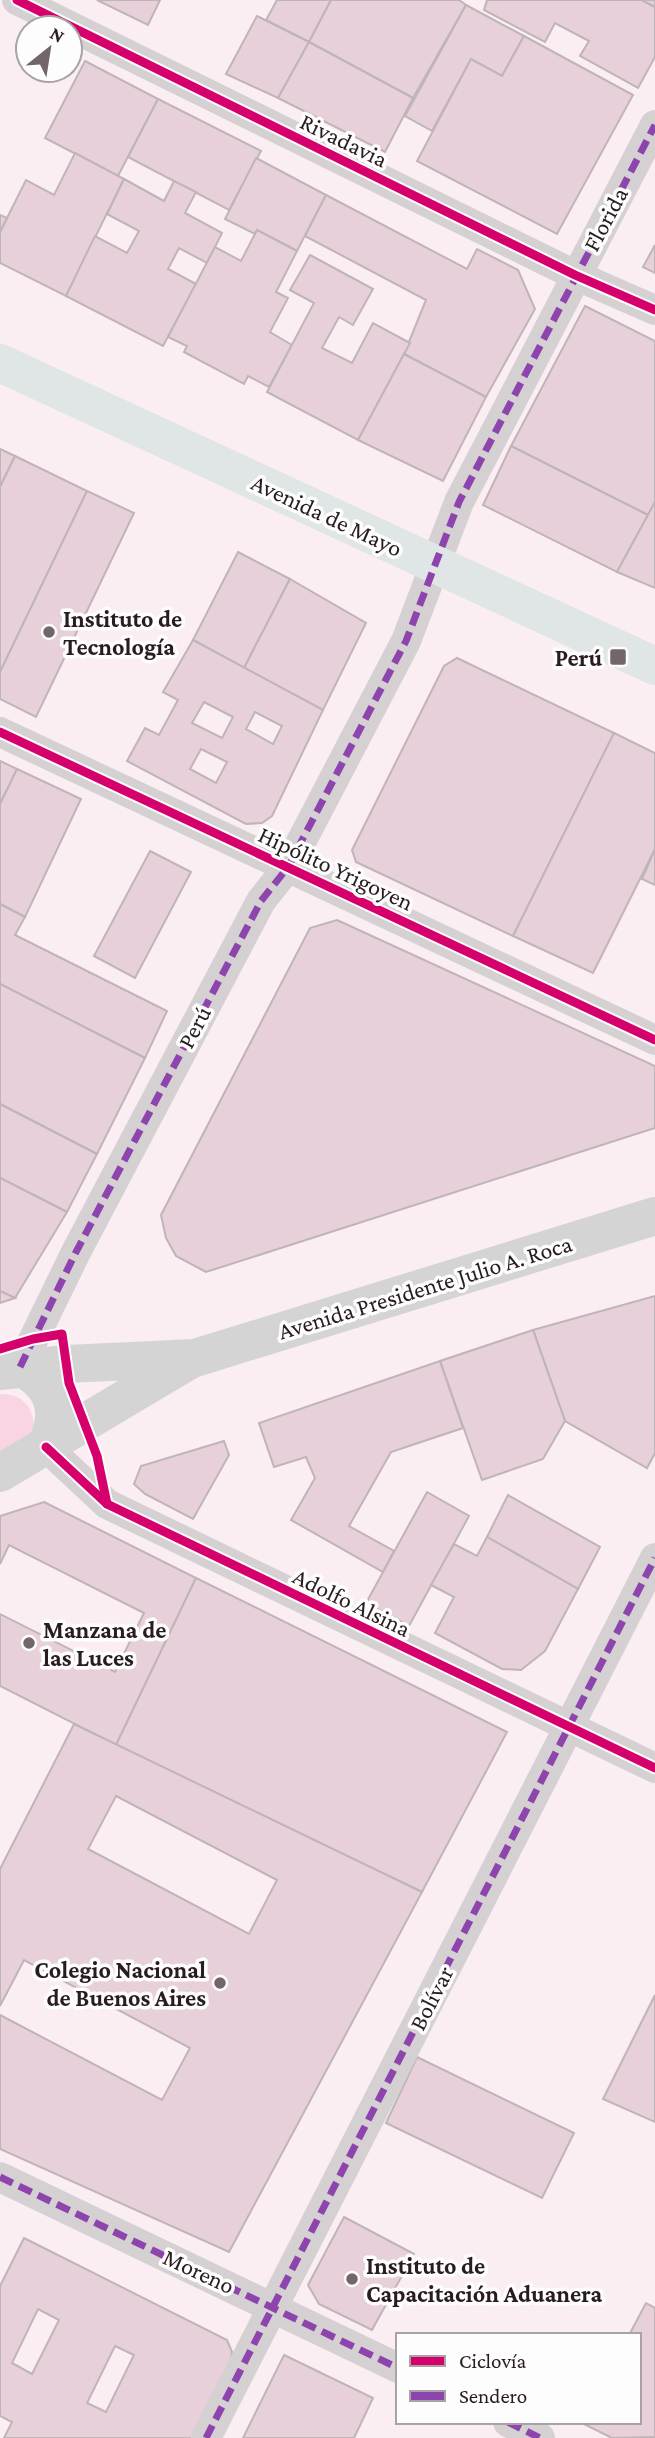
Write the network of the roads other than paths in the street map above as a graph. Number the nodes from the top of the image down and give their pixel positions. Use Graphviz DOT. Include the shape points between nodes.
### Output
graph roads {
  1 [pos="17,0"];
  2 [pos="655,125"];
  3 [pos="575,275"];
  4 [pos="655,310"];
  5 [pos="0,363"];
  6 [pos="437,566"];
  7 [pos="655,666"];
  8 [pos="0,732"];
  9 [pos="288,867"];
  10 [pos="655,1040"];
  11 [pos="655,1216"];
  12 [pos="195,1357"];
  13 [pos="10,1369"];
  14 [pos="46,1447"];
  15 [pos="0,1474"];
  16 [pos="655,1558"];
  17 [pos="567,1728"];
  18 [pos="655,1768"];
  19 [pos="0,2177"];
  20 [pos="274,2307"];
  21 [pos="396,2367"];
  22 [pos="512,2424"];
  23 [pos="206,2438"];
  24 [pos="540,2438"];
  1 -- 3 [label="street, Rivadavia"];
  2 -- 3 [label="street, Florida"];
  3 -- 4 [label="street, Rivadavia"];
  3 -- 6 [label="street, Perú" via="459,502"];
  5 -- 6 [label="main road, Avenida de Mayo"];
  6 -- 7 [label="main road, Avenida de Mayo"];
  6 -- 9 [label="street, Perú" via="406,641"];
  8 -- 9 [label="street, Hipólito Yrigoyen"];
  9 -- 10 [label="street, Hipólito Yrigoyen"];
  9 -- 13 [label="street, Perú" via="261,901"];
  11 -- 12 [label="main road, Avenida Presidente Julio A. Roca"];
  12 -- 13 [label="main road, Avenida Presidente Julio A. Roca"];
  12 -- 14 [label="main road, Avenida Presidente Julio A. Roca"];
  13 -- 14 [label="main road" via="42,1381 51,1395 56,1419"];
  14 -- 15 [label="main road, Avenida Presidente Julio A. Roca"];
  14 -- 17 [label="street, Adolfo Alsina" via="107,1504"];
  16 -- 17 [label="street, Bolívar"];
  17 -- 18 [label="street, Adolfo Alsina"];
  17 -- 20 [label="street, Bolívar"];
  19 -- 20 [label="street, Moreno"];
  20 -- 21 [label="street, Moreno"];
  20 -- 23 [label="street, Bolívar"];
  22 -- 24 [label="street"];
}
